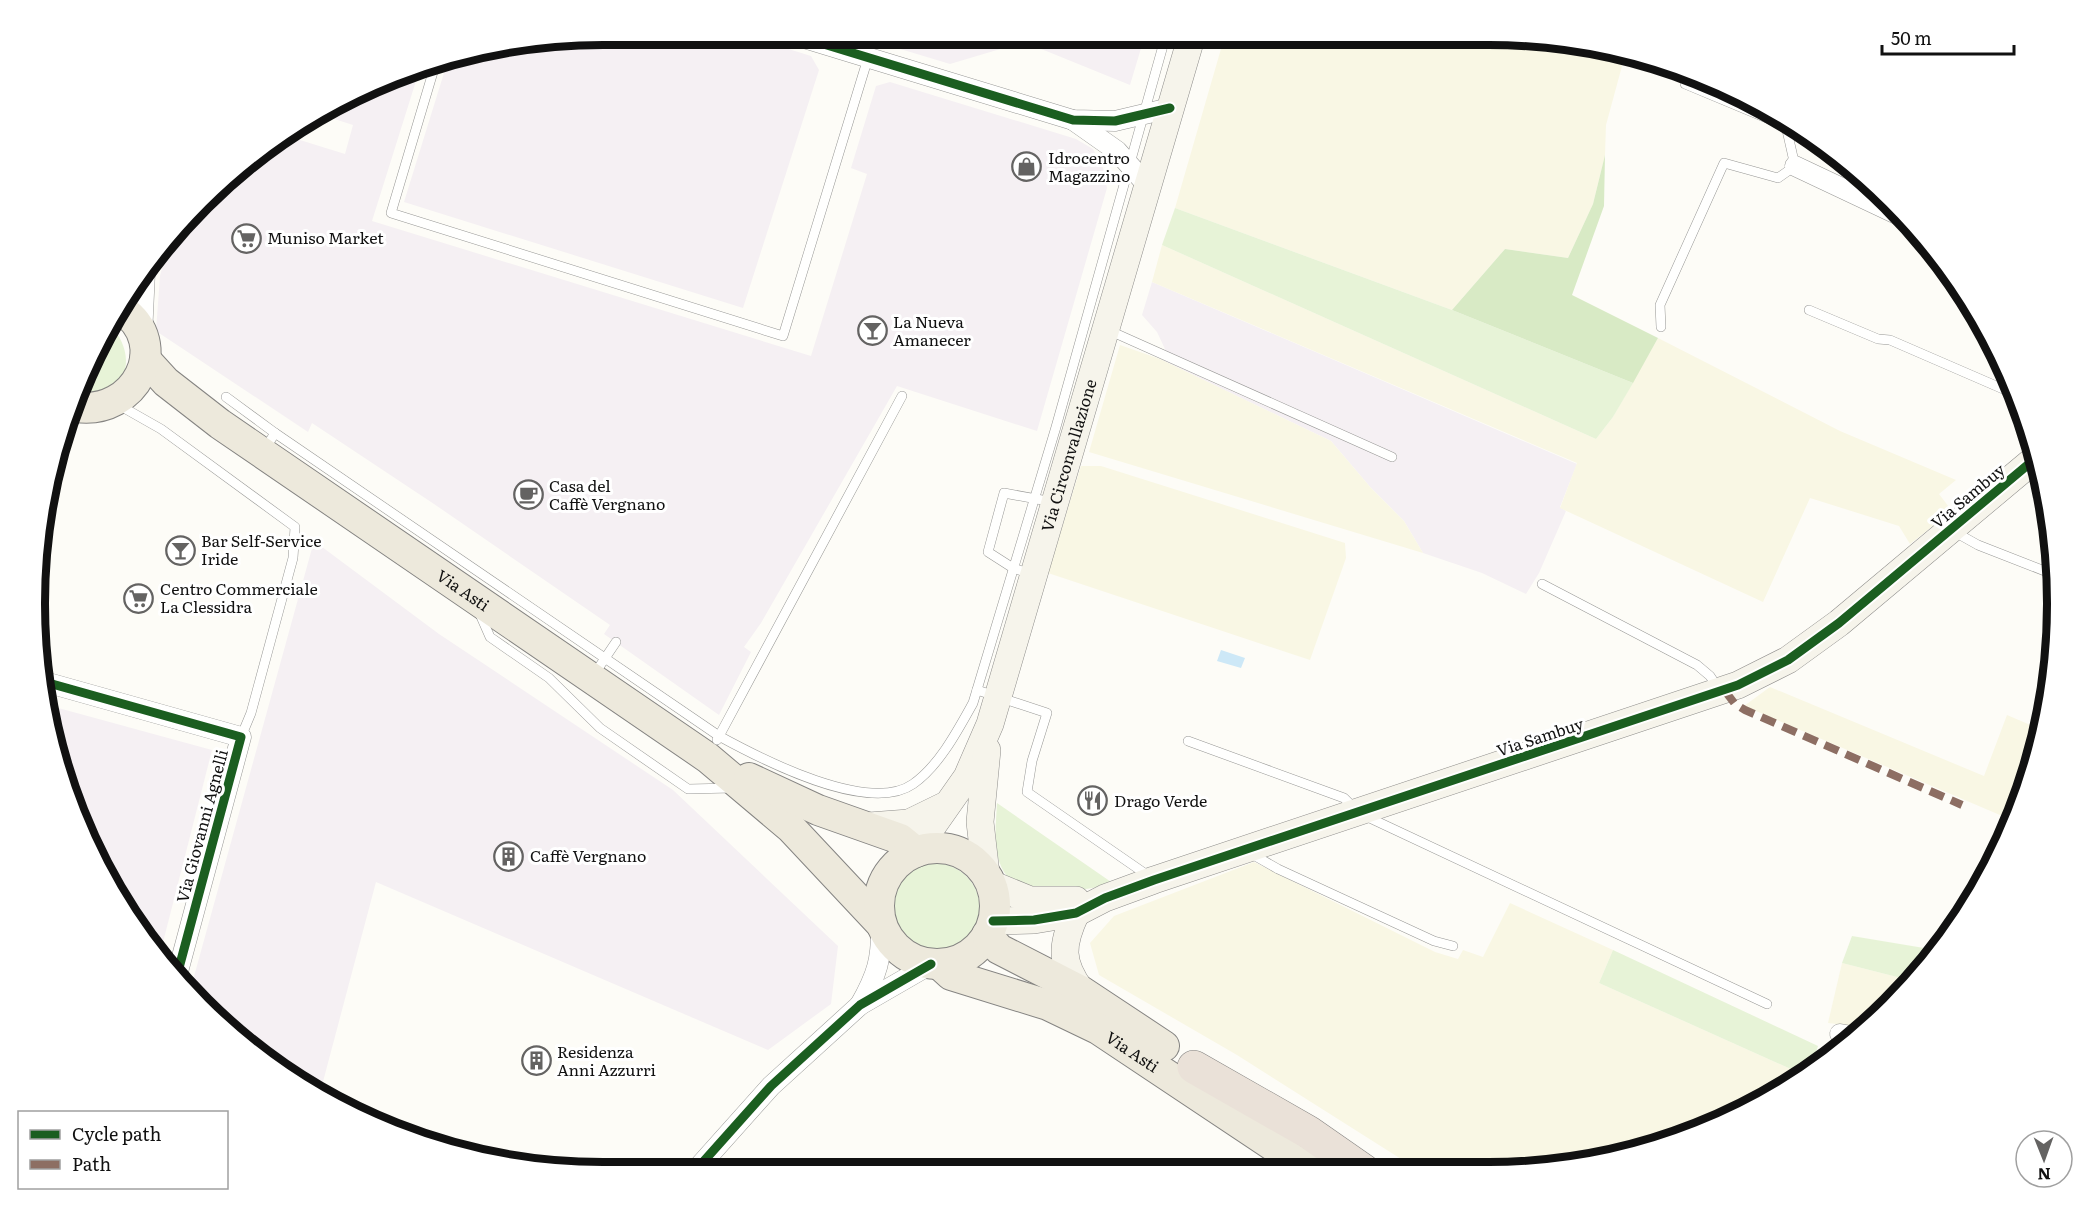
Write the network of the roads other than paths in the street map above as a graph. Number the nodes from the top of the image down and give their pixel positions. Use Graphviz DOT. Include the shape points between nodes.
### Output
graph roads {
  1 [pos="826,45"];
  2 [pos="1163,45"];
  3 [pos="1189,45"];
  4 [pos="868,58"];
  5 [pos="433,72"];
  6 [pos="1685,84"];
  7 [pos="1170,108"];
  8 [pos="1755,113"];
  9 [pos="1141,117"];
  10 [pos="1073,120"];
  11 [pos="1787,132"];
  12 [pos="1129,164"];
  13 [pos="1795,166"];
  14 [pos="1147,185"];
  15 [pos="1879,205"];
  16 [pos="145,285"];
  17 [pos="1809,310"];
  18 [pos="126,314"];
  19 [pos="1662,327"];
  20 [pos="1106,329"];
  21 [pos="143,347"];
  22 [pos="2004,389"];
  23 [pos="902,396"];
  24 [pos="120,399"];
  25 [pos="81,407"];
  26 [pos="223,410"];
  27 [pos="1392,457"];
  28 [pos="2029,464"];
  29 [pos="1045,500"];
  30 [pos="357,504"];
  31 [pos="1951,530"];
  32 [pos="1024,572"];
  33 [pos="2046,572"];
  34 [pos="1542,584"];
  35 [pos="472,596"];
  36 [pos="616,642"];
  37 [pos="598,669"];
  38 [pos="51,684"];
  39 [pos="1720,693"];
  40 [pos="987,694"];
  41 [pos="990,724"];
  42 [pos="241,736"];
  43 [pos="1188,741"];
  44 [pos="713,747"];
  45 [pos="744,788"];
  46 [pos="952,801"];
  47 [pos="1359,813"];
  48 [pos="859,826"];
  49 [pos="1246,850"];
  50 [pos="919,851"];
  51 [pos="988,879"];
  52 [pos="1155,880"];
  53 [pos="1105,898"];
  54 [pos="1076,913"];
  55 [pos="881,924"];
  56 [pos="990,928"];
  57 [pos="1453,946"];
  58 [pos="936,964"];
  59 [pos="179,966"];
  60 [pos="1081,991"];
  61 [pos="1767,1004"];
  62 [pos="860,1005"];
  63 [pos="1194,1067"];
  64 [pos="703,1162"];
  65 [pos="1298,1162"];
  66 [pos="1330,1162"];
  67 [pos="1351,1162"];
  1 -- 4 [label="street"];
  2 -- 9 [label="lane"];
  3 -- 7 [label="street, Via Circonvallazione"];
  4 -- 5 [label="lane" via="783,336 391,213"];
  4 -- 10 [label="street"];
  6 -- 8 [label="lane"];
  7 -- 9 [label="street"];
  7 -- 14 [label="street, Via Circonvallazione"];
  9 -- 10 [label="street"];
  9 -- 12 [label="lane"];
  10 -- 12 [label="street"];
  11 -- 13 [label="lane"];
  12 -- 14 [label="street"];
  12 -- 29 [label="lane"];
  13 -- 15 [label="street"];
  13 -- 19 [label="lane" via="1778,178 1724,163 1660,305"];
  14 -- 20 [label="street, Via Circonvallazione"];
  16 -- 21 [label="street"];
  17 -- 22 [label="lane"];
  18 -- 21 [label="main road, Via Asti" via="134,321"];
  20 -- 27 [label="lane"];
  20 -- 29 [label="street, Via Circonvallazione"];
  21 -- 24 [label="main road" via="135,385"];
  21 -- 26 [label="main road, Via Asti" via="166,382"];
  23 -- 44 [label="lane"];
  24 -- 25 [label="main road, Via Asti" via="102,408"];
  24 -- 26 [label="main road, Via Asti" via="170,401"];
  24 -- 42 [label="lane" via="295,527 290,569 251,713"];
  26 -- 30 [label="main road, Via Asti"];
  28 -- 31 [label="street, Via Sambuy"];
  29 -- 32 [label="street, Via Circonvallazione"];
  29 -- 32 [label="lane" via="1004,493 988,552"];
  30 -- 35 [label="main road, Via Asti"];
  30 -- 37 [label="lane"];
  31 -- 33 [label="lane"];
  31 -- 39 [label="street, Via Sambuy" via="1811,644 1765,673"];
  32 -- 40 [label="street, Via Circonvallazione"];
  34 -- 39 [label="lane" via="1697,664 1710,675"];
  35 -- 37 [label="main road, Via Asti"];
  35 -- 45 [label="lane" via="490,637 549,678 600,728 688,789"];
  36 -- 37 [label="lane"];
  37 -- 44 [label="main road, Via Asti"];
  38 -- 42 [label="street, Via Giovanni Agnelli"];
  39 -- 47 [label="street, Via Sambuy"];
  40 -- 41 [label="street, Via Circonvallazione"];
  40 -- 44 [label="lane" via="925,775 894,794 848,790"];
  40 -- 52 [label="lane" via="1047,713 1027,792"];
  41 -- 46 [label="street, Via Circonvallazione"];
  41 -- 51 [label="street, Via Circonvallazione" via="980,822"];
  42 -- 59 [label="street, Via Giovanni Agnelli"];
  43 -- 47 [label="lane" via="1344,798"];
  44 -- 45 [label="main road, Via Asti"];
  44 -- 48 [label="main road, Via Asti" via="777,792"];
  45 -- 55 [label="main road, Via Asti" via="791,828"];
  46 -- 48 [label="street" via="909,823"];
  46 -- 50 [label="street, Via Circonvallazione"];
  47 -- 49 [label="street, Via Sambuy"];
  47 -- 61 [label="lane"];
  48 -- 50 [label="main road, Via Asti" via="900,839"];
  49 -- 52 [label="street, Via Sambuy"];
  49 -- 57 [label="lane" via="1392,922"];
  50 -- 51 [label="main road" via="940,848 958,852 974,861"];
  50 -- 55 [label="main road" via="900,860 888,873 879,898"];
  51 -- 53 [label="street, Via Sambuy" via="1030,900"];
  51 -- 56 [label="main road" via="995,902"];
  52 -- 53 [label="street, Via Sambuy"];
  53 -- 54 [label="street, Via Sambuy"];
  54 -- 56 [label="street, Via Sambuy"];
  54 -- 60 [label="street" via="1066,939 1065,962"];
  55 -- 58 [label="main road" via="900,952 915,961"];
  55 -- 62 [label="street" via="881,953 874,979"];
  56 -- 58 [label="main road" via="968,956"];
  56 -- 60 [label="main road, Via Asti" via="999,949"];
  58 -- 62 [label="street"];
  58 -- 65 [label="main road, Via Asti" via="951,975 1048,1005 1098,1029"];
  60 -- 63 [label="main road, Via Asti"];
  62 -- 64 [label="street" via="771,1086"];
  63 -- 66 [label="main road, Via Asti"];
  63 -- 67 [label="highway" via="1308,1132"];
}
